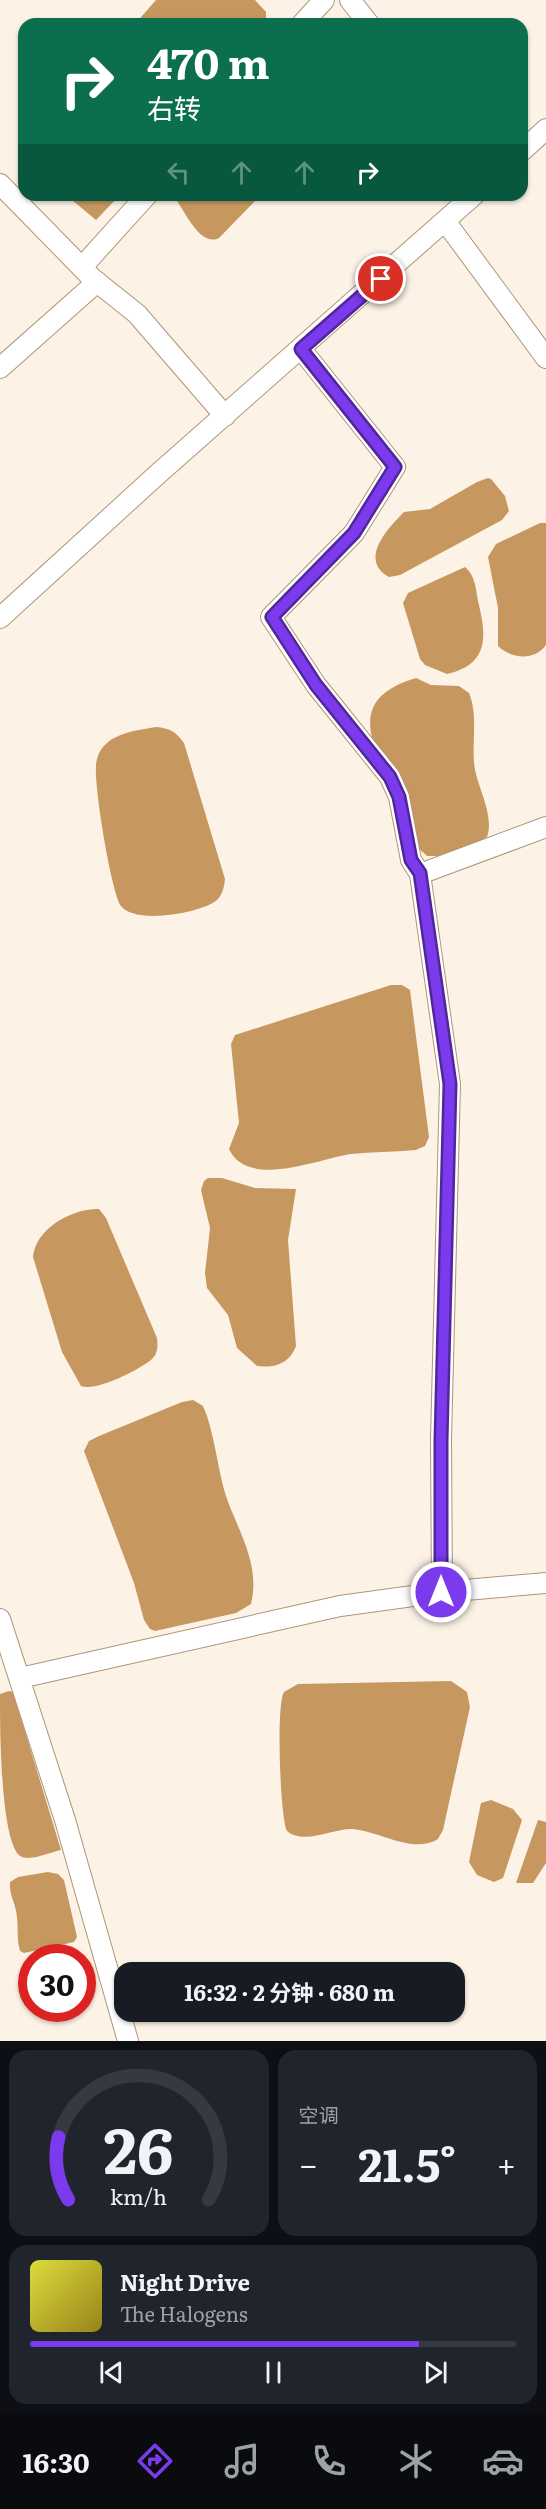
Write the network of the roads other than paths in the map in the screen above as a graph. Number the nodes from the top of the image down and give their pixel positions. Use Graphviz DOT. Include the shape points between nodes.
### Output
graph roads {
  1 [pos="324,0"];
  2 [pos="350,0"];
  3 [pos="308,18"];
  4 [pos="364,18"];
  5 [pos="546,129"];
  6 [pos="528,146"];
  7 [pos="0,184"];
  8 [pos="142,201"];
  9 [pos="468,201"];
  10 [pos="446,221"];
  11 [pos="82,267"];
  12 [pos="97,282"];
  13 [pos="301,349"];
  14 [pos="546,358"];
  15 [pos="0,368"];
  16 [pos="225,416"];
  17 [pos="0,618"];
  18 [pos="546,827"];
  19 [pos="420,873"];
  20 [pos="546,1583"];
  21 [pos="441,1592"];
  22 [pos="0,1619"];
  23 [pos="20,1678"];
  24 [pos="128,2041"];
  1 -- 3 [label="street"];
  2 -- 4 [label="street"];
  5 -- 6 [label="street"];
  7 -- 11 [label="street"];
  8 -- 11 [label="street"];
  9 -- 10 [label="street"];
  10 -- 13 [label="street"];
  10 -- 14 [label="street"];
  11 -- 12 [label="street"];
  12 -- 15 [label="street"];
  12 -- 16 [label="street" via="137,314"];
  13 -- 16 [label="street"];
  13 -- 19 [label="street" via="395,467 354,533 272,617 316,685 390,777 399,797 411,860"];
  16 -- 17 [label="street"];
  18 -- 19 [label="street"];
  19 -- 21 [label="street" via="450,1084"];
  20 -- 21 [label="street"];
  21 -- 23 [label="street" via="308,1612"];
  22 -- 23 [label="street"];
  23 -- 24 [label="street"];
}
